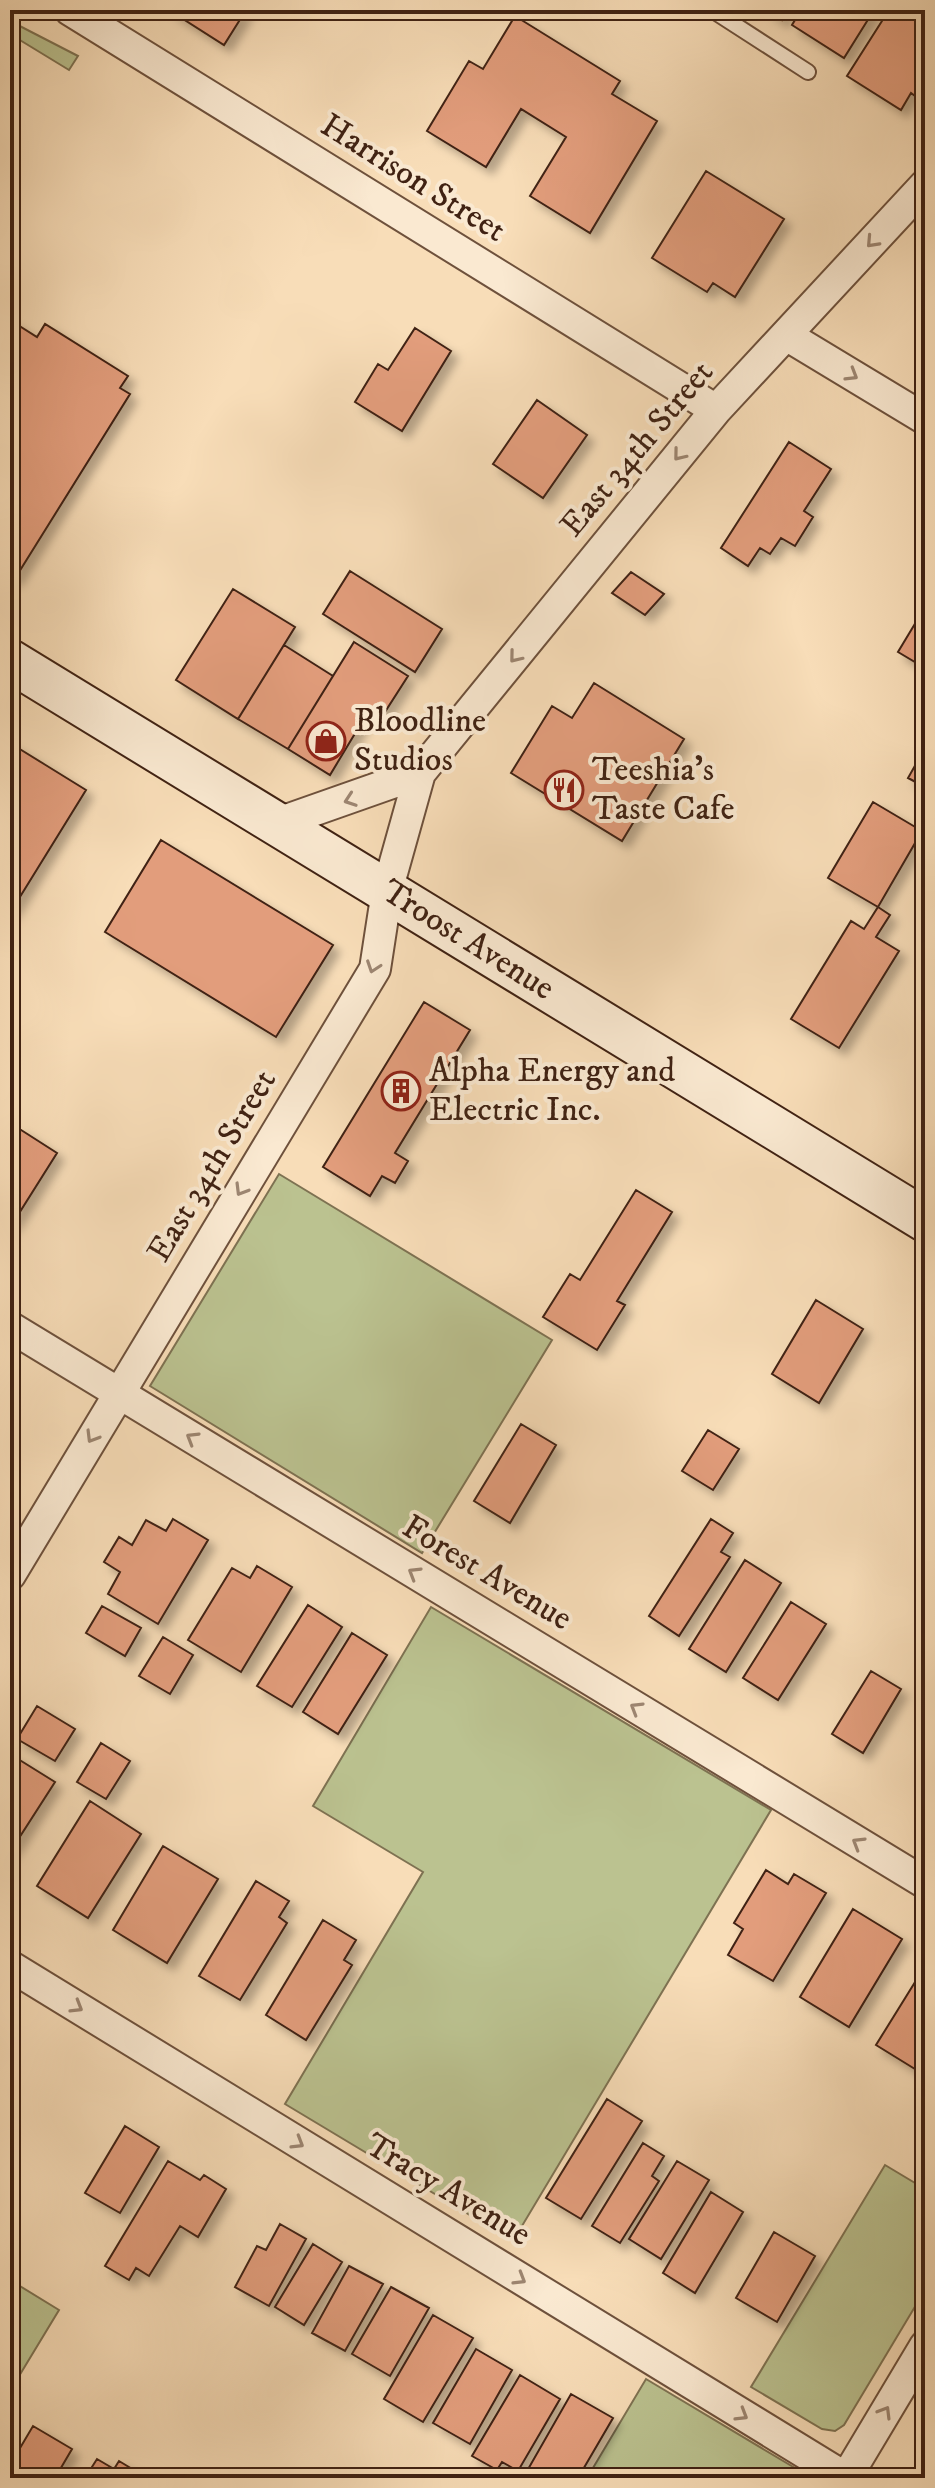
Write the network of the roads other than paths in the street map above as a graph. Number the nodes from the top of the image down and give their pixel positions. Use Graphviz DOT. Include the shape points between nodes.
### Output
graph roads {
  1 [pos="70,10"];
  2 [pos="712,10"];
  3 [pos="808,72"];
  4 [pos="925,185"];
  5 [pos="786,335"];
  6 [pos="716,410"];
  7 [pos="925,419"];
  8 [pos="10,661"];
  9 [pos="420,773"];
  10 [pos="278,823"];
  11 [pos="387,891"];
  12 [pos="925,1220"];
  13 [pos="10,1327"];
  14 [pos="119,1394"];
  15 [pos="10,1575"];
  16 [pos="925,1883"];
  17 [pos="10,1966"];
  18 [pos="925,2346"];
  19 [pos="846,2478"];
  1 -- 6 [label="street, Harrison Street"];
  2 -- 3 [label="lane"];
  4 -- 5 [label="street, East 34th Street, one-way"];
  5 -- 6 [label="street, East 34th Street"];
  5 -- 7 [label="street, one-way"];
  6 -- 9 [label="street, East 34th Street, one-way"];
  8 -- 10 [label="main road, Troost Avenue"];
  9 -- 10 [label="street, one-way"];
  9 -- 11 [label="street, East 34th Street"];
  10 -- 11 [label="main road, Troost Avenue"];
  11 -- 12 [label="main road, Troost Avenue"];
  11 -- 14 [label="street, East 34th Street, one-way" via="375,969"];
  13 -- 14 [label="street, Forest Avenue"];
  14 -- 15 [label="street, East 34th Street, one-way"];
  16 -- 14 [label="street, Forest Avenue, one-way"];
  17 -- 19 [label="street, Tracy Avenue, one-way"];
  19 -- 18 [label="street, one-way"];
}
